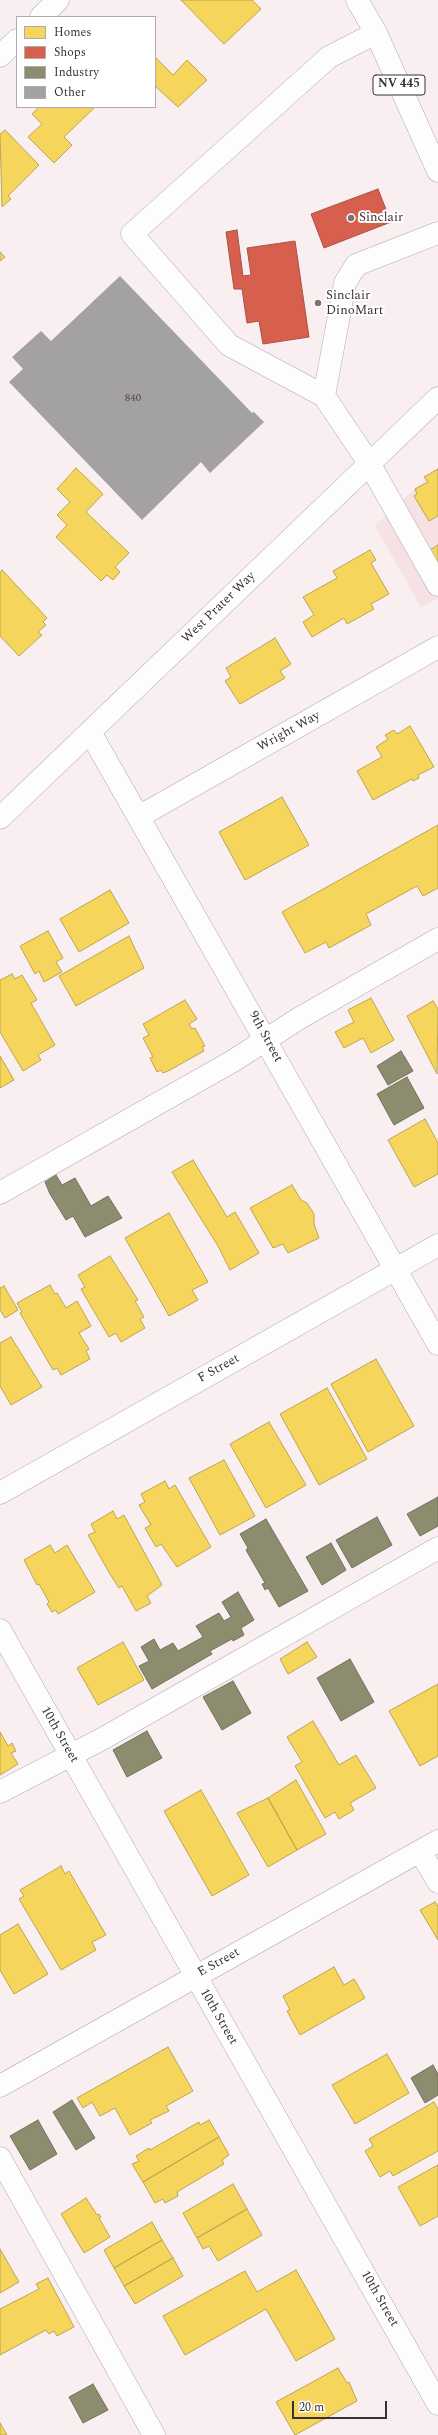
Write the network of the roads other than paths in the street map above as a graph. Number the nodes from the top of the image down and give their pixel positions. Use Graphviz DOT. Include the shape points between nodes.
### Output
graph roads {
  1 [pos="58,0"];
  2 [pos="357,0"];
  3 [pos="42,16"];
  4 [pos="376,33"];
  5 [pos="16,41"];
  6 [pos="0,56"];
  7 [pos="438,171"];
  8 [pos="438,233"];
  9 [pos="324,396"];
  10 [pos="438,398"];
  11 [pos="369,463"];
  12 [pos="438,585"];
  13 [pos="438,647"];
  14 [pos="90,732"];
  15 [pos="140,816"];
  16 [pos="0,818"];
  17 [pos="438,939"];
  18 [pos="267,1040"];
  19 [pos="0,1193"];
  20 [pos="438,1245"];
  21 [pos="396,1269"];
  22 [pos="438,1344"];
  23 [pos="0,1492"];
  24 [pos="438,1548"];
  25 [pos="0,1630"];
  26 [pos="70,1754"];
  27 [pos="0,1792"];
  28 [pos="429,1846"];
  29 [pos="438,1882"];
  30 [pos="195,1976"];
  31 [pos="0,2086"];
  32 [pos="0,2158"];
  33 [pos="438,2404"];
  34 [pos="154,2435"];
  1 -- 3 [label="street"];
  2 -- 4 [label="street, NV 445"];
  4 -- 7 [label="street, NV 445"];
  4 -- 9 [label="street" via="329,58 132,234 229,345"];
  5 -- 6 [label="street"];
  8 -- 9 [label="street" via="356,265 345,283"];
  9 -- 11 [label="street"];
  10 -- 11 [label="street, West Prater Way"];
  11 -- 12 [label="street"];
  11 -- 14 [label="street, West Prater Way"];
  13 -- 15 [label="street, Wright Way"];
  14 -- 15 [label="street, 9th Street"];
  14 -- 16 [label="street, West Prater Way"];
  15 -- 18 [label="street, 9th Street"];
  17 -- 18 [label="street" via="298,1019"];
  18 -- 19 [label="street"];
  18 -- 21 [label="street, 9th Street"];
  20 -- 21 [label="street, F Street"];
  21 -- 22 [label="street, 9th Street"];
  21 -- 23 [label="street, F Street"];
  24 -- 26 [label="street" via="102,1739"];
  25 -- 26 [label="street, 10th Street"];
  26 -- 27 [label="street"];
  26 -- 30 [label="street, 10th Street"];
  28 -- 29 [label="street"];
  28 -- 30 [label="street, E Street"];
  30 -- 31 [label="street, E Street"];
  30 -- 33 [label="street, 10th Street"];
  32 -- 34 [label="street"];
}
